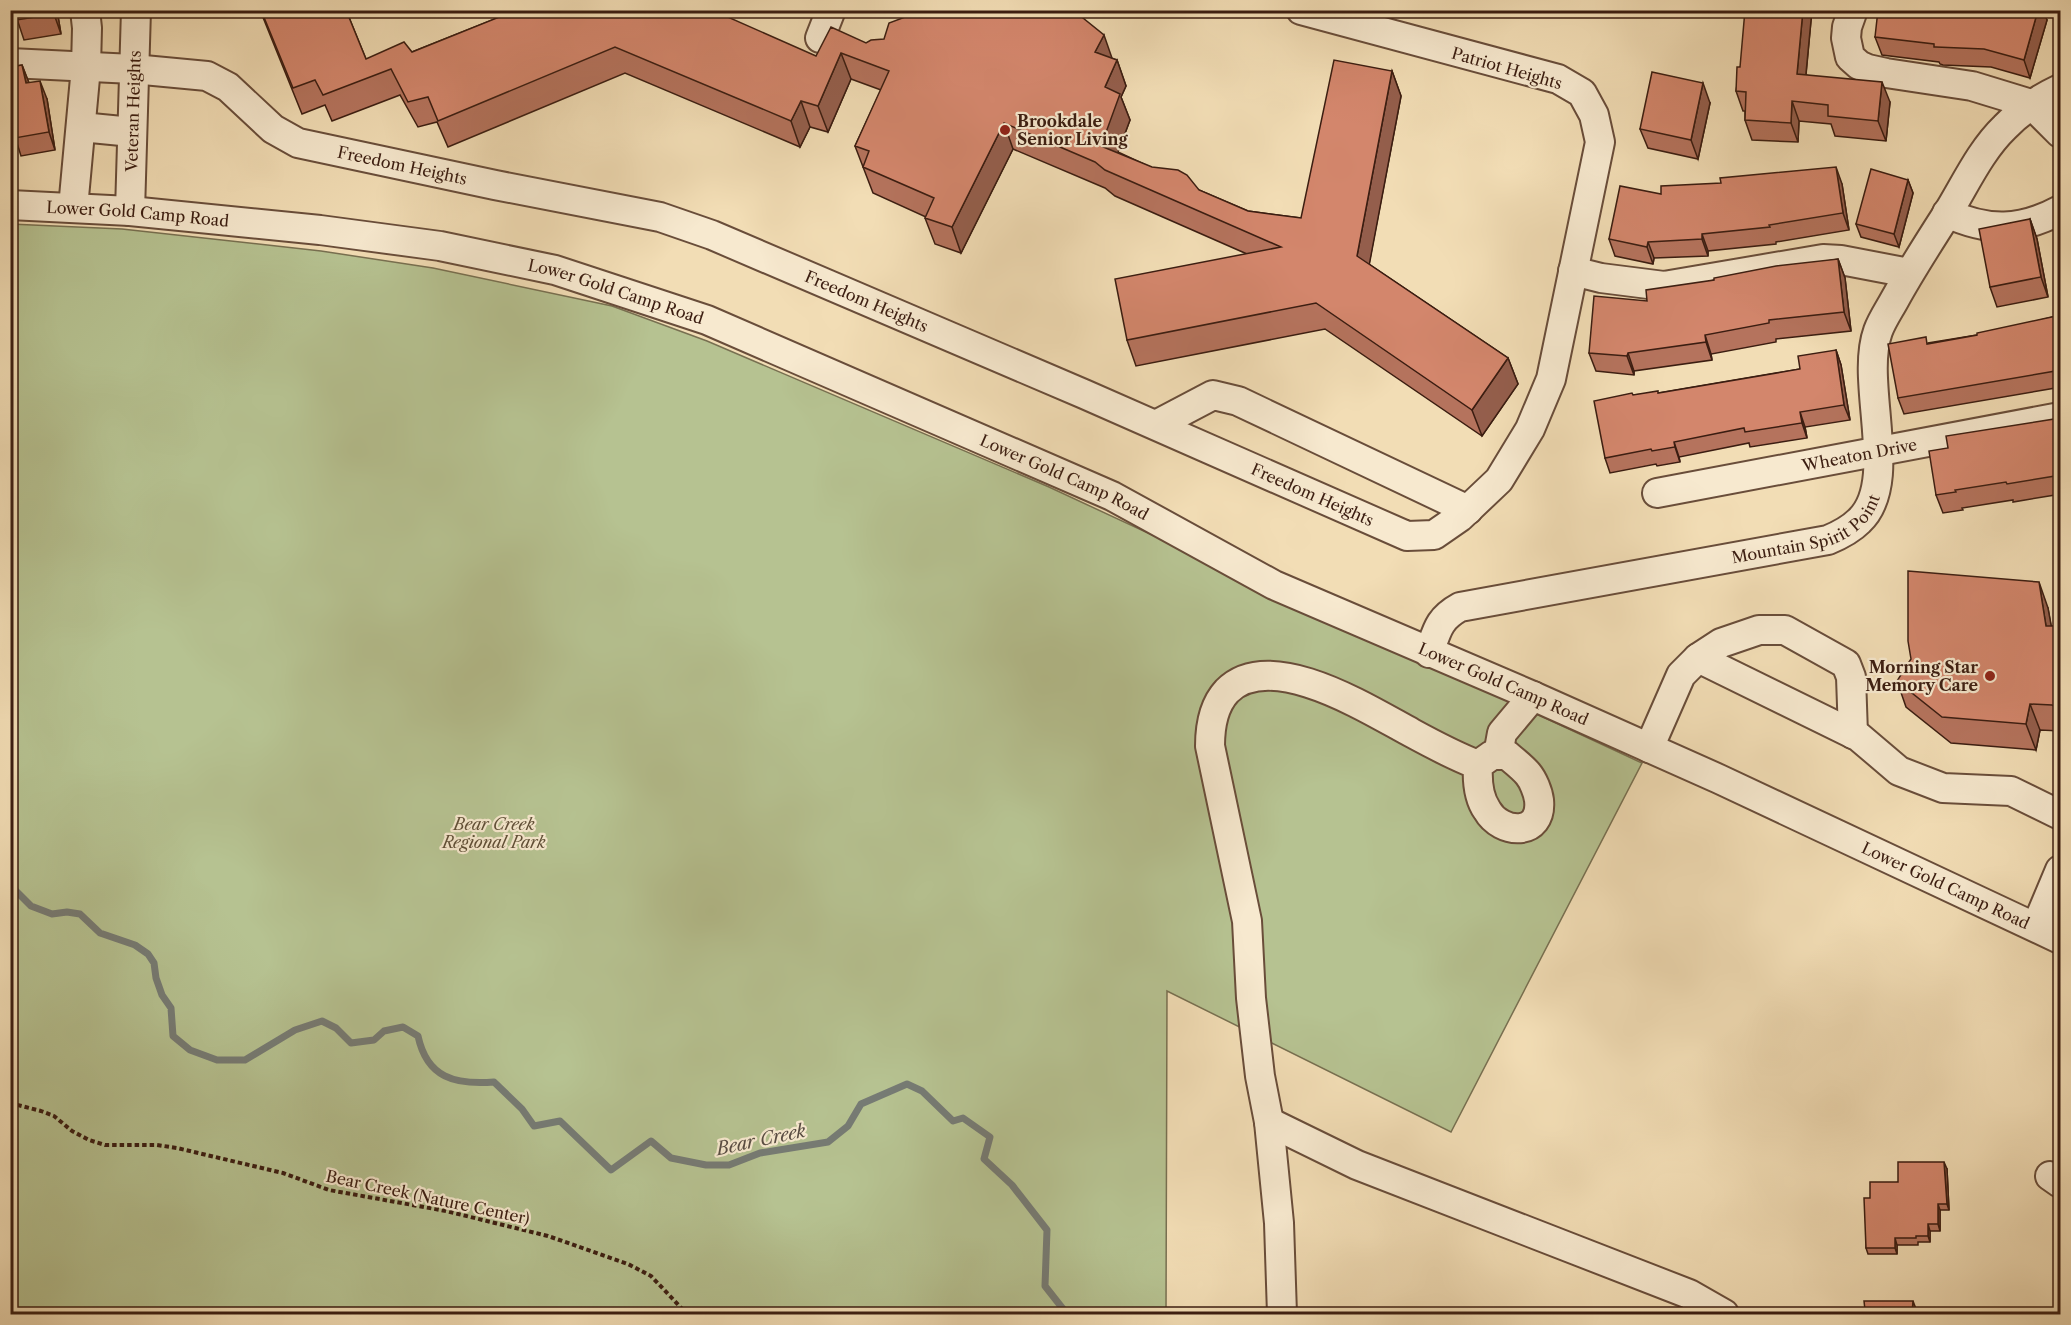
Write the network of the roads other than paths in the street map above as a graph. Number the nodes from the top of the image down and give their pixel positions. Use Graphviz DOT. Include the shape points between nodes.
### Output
graph roads {
  1 [pos="84,10"];
  2 [pos="136,10"];
  3 [pos="831,10"];
  4 [pos="1301,10"];
  5 [pos="1853,10"];
  6 [pos="820,38"];
  7 [pos="10,63"];
  8 [pos="86,67"];
  9 [pos="133,69"];
  10 [pos="2061,89"];
  11 [pos="2031,104"];
  12 [pos="82,114"];
  13 [pos="132,120"];
  14 [pos="2061,133"];
  15 [pos="10,205"];
  16 [pos="73,208"];
  17 [pos="2061,210"];
  18 [pos="130,211"];
  19 [pos="1947,213"];
  20 [pos="1910,273"];
  21 [pos="1571,282"];
  22 [pos="2061,417"];
  23 [pos="1156,425"];
  24 [pos="1878,450"];
  25 [pos="1657,493"];
  26 [pos="1468,510"];
  27 [pos="1429,653"];
  28 [pos="1698,658"];
  29 [pos="1533,696"];
  30 [pos="1853,734"];
  31 [pos="1649,748"];
  32 [pos="2061,814"];
  33 [pos="2061,870"];
  34 [pos="2048,933"];
  35 [pos="1269,1122"];
  36 [pos="1282,1314"];
  37 [pos="1724,1314"];
  1 -- 8 [label="street"];
  2 -- 9 [label="street, Veteran Heights"];
  3 -- 6 [label="street"];
  4 -- 21 [label="street, Patriot Heights" via="1558,80 1582,93 1594,115 1600,142"];
  5 -- 11 [label="street" via="1846,38 1850,57 1859,65 1886,74 1972,86"];
  7 -- 8 [label="street, Freedom Heights"];
  8 -- 9 [label="street, Freedom Heights"];
  8 -- 12 [label="street"];
  9 -- 13 [label="street, Veteran Heights"];
  9 -- 23 [label="street, Freedom Heights" via="207,76 228,87 273,129 298,143 660,217 712,235"];
  10 -- 11 [label="street, Mountain Spirit Point"];
  11 -- 14 [label="street"];
  11 -- 19 [label="street, Mountain Spirit Point" via="1988,147"];
  12 -- 13 [label="street"];
  12 -- 16 [label="street"];
  13 -- 18 [label="street, Veteran Heights"];
  15 -- 16 [label="street, Lower Gold Camp Road"];
  16 -- 18 [label="street, Lower Gold Camp Road"];
  17 -- 19 [label="street" via="2029,224 2005,227 1967,222"];
  18 -- 27 [label="street, Lower Gold Camp Road" via="440,246 555,270 707,320 1112,496 1274,585"];
  19 -- 20 [label="street, Mountain Spirit Point"];
  20 -- 21 [label="street" via="1823,259 1664,286 1601,278"];
  20 -- 24 [label="street, Mountain Spirit Point" via="1878,331 1873,351"];
  21 -- 26 [label="street, Freedom Heights" via="1551,379 1530,429 1499,480"];
  22 -- 24 [label="street, Wheaton Drive"];
  23 -- 26 [label="street, Freedom Heights" via="1407,537 1434,535"];
  23 -- 26 [label="street" via="1213,395 1238,401"];
  24 -- 25 [label="street, Wheaton Drive"];
  24 -- 27 [label="street, Mountain Spirit Point" via="1873,500 1861,520 1846,532 1828,540 1460,607 1440,621"];
  27 -- 29 [label="street, Lower Gold Camp Road"];
  28 -- 30 [label="street"];
  28 -- 30 [label="street" via="1721,643 1759,630 1785,630 1846,664 1851,677"];
  28 -- 31 [label="street" via="1681,675"];
  29 -- 31 [label="street, Lower Gold Camp Road"];
  29 -- 35 [label="street" via="1515,714 1488,760 1454,755 1351,700 1286,677 1248,677 1234,684 1220,702 1210,727 1210,746 1247,921 1258,1065"];
  30 -- 32 [label="street" via="1899,771 1932,784 1943,788 2011,791"];
  31 -- 34 [label="street, Lower Gold Camp Road"];
  33 -- 34 [label="street"];
  35 -- 36 [label="street" via="1279,1223"];
  35 -- 37 [label="street" via="1357,1166 1689,1294"];
}
